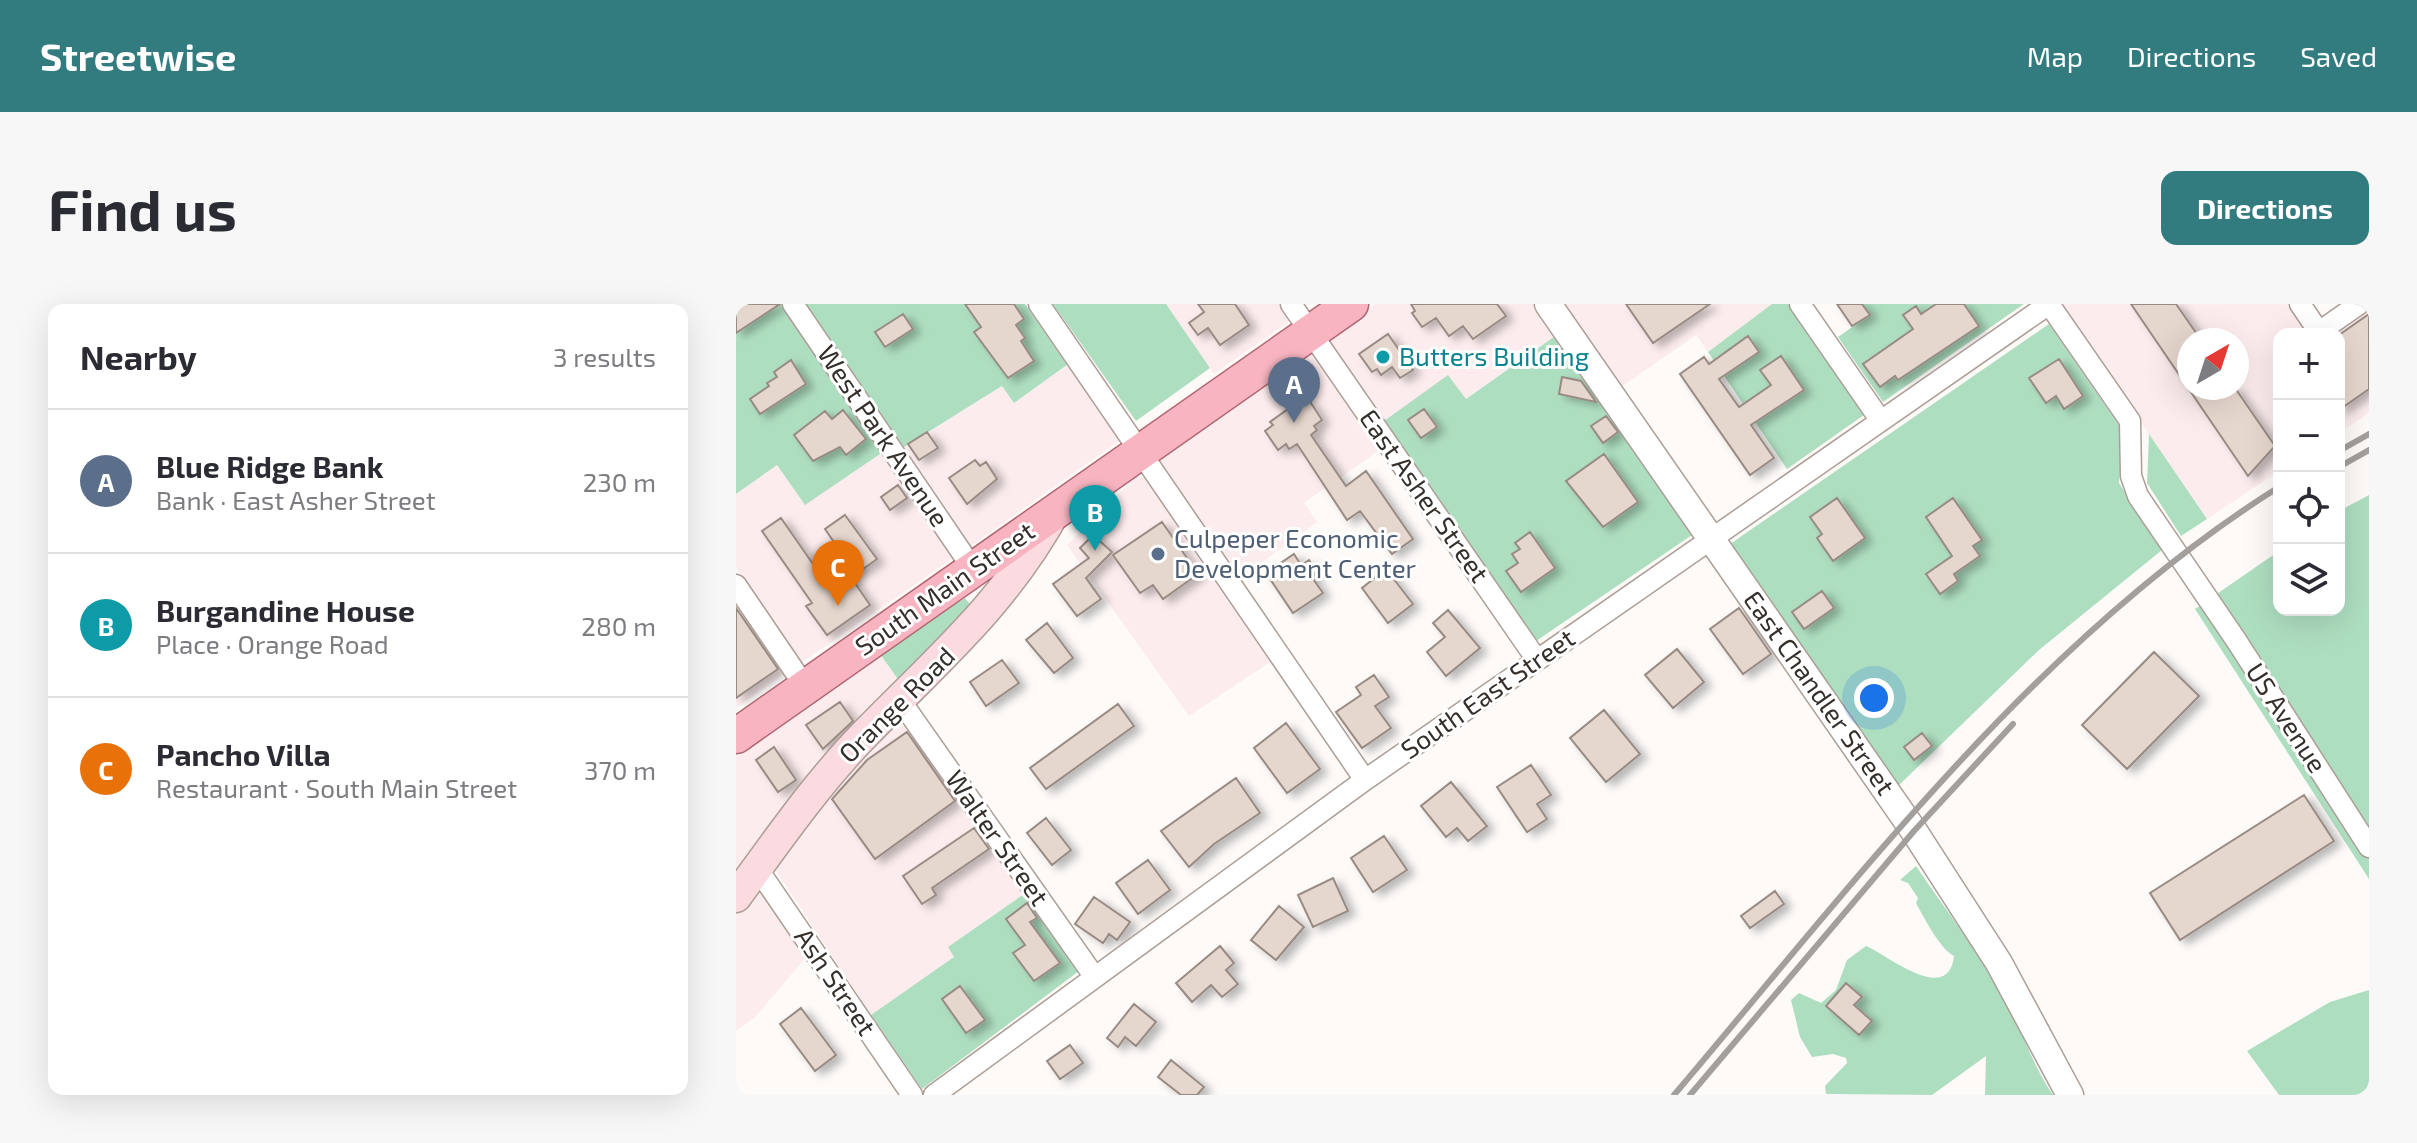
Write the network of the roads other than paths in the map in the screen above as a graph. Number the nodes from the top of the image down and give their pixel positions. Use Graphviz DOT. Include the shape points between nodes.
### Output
graph roads {
  1 [pos="793,304"];
  2 [pos="1039,304"];
  3 [pos="1291,304"];
  4 [pos="1351,304"];
  5 [pos="1548,304"];
  6 [pos="1800,304"];
  7 [pos="2049,304"];
  8 [pos="2300,304"];
  9 [pos="2359,304"];
  10 [pos="1311,332"];
  11 [pos="1881,421"];
  12 [pos="1140,451"];
  13 [pos="1055,511"];
  14 [pos="1712,539"];
  15 [pos="973,569"];
  16 [pos="736,585"];
  17 [pos="1537,660"];
  18 [pos="806,688"];
  19 [pos="900,700"];
  20 [pos="736,736"];
  21 [pos="1365,780"];
  22 [pos="2369,847"];
  23 [pos="757,868"];
  24 [pos="736,897"];
  25 [pos="1094,976"];
  26 [pos="912,1095"];
  27 [pos="934,1095"];
  28 [pos="2070,1095"];
  1 -- 15 [label="street, West Park Avenue"];
  2 -- 12 [label="street"];
  3 -- 10 [label="street, East Asher Street"];
  4 -- 10 [label="main road, South Main Street"];
  5 -- 14 [label="street, East Chandler Street"];
  6 -- 11 [label="street"];
  7 -- 11 [label="street, South East Street"];
  7 -- 22 [label="street, US Avenue" via="2130,421 2135,491"];
  8 -- 9 [label="street" via="2319,332"];
  10 -- 12 [label="main road, South Main Street"];
  10 -- 17 [label="street, East Asher Street"];
  11 -- 14 [label="street, South East Street"];
  12 -- 13 [label="main road, South Main Street"];
  12 -- 21 [label="street"];
  13 -- 15 [label="main road, South Main Street"];
  13 -- 19 [label="main road, Orange Road" via="1015,577"];
  14 -- 17 [label="street, South East Street"];
  14 -- 28 [label="street, East Chandler Street" via="1999,963"];
  15 -- 18 [label="main road, South Main Street"];
  16 -- 18 [label="street"];
  17 -- 21 [label="street, South East Street"];
  18 -- 20 [label="main road, South Main Street"];
  19 -- 23 [label="main road, Orange Road" via="823,781"];
  19 -- 25 [label="street, Walter Street"];
  21 -- 25 [label="street, South East Street"];
  23 -- 24 [label="main road, Orange Road"];
  23 -- 26 [label="street, Ash Street"];
  25 -- 27 [label="street, South East Street"];
}
